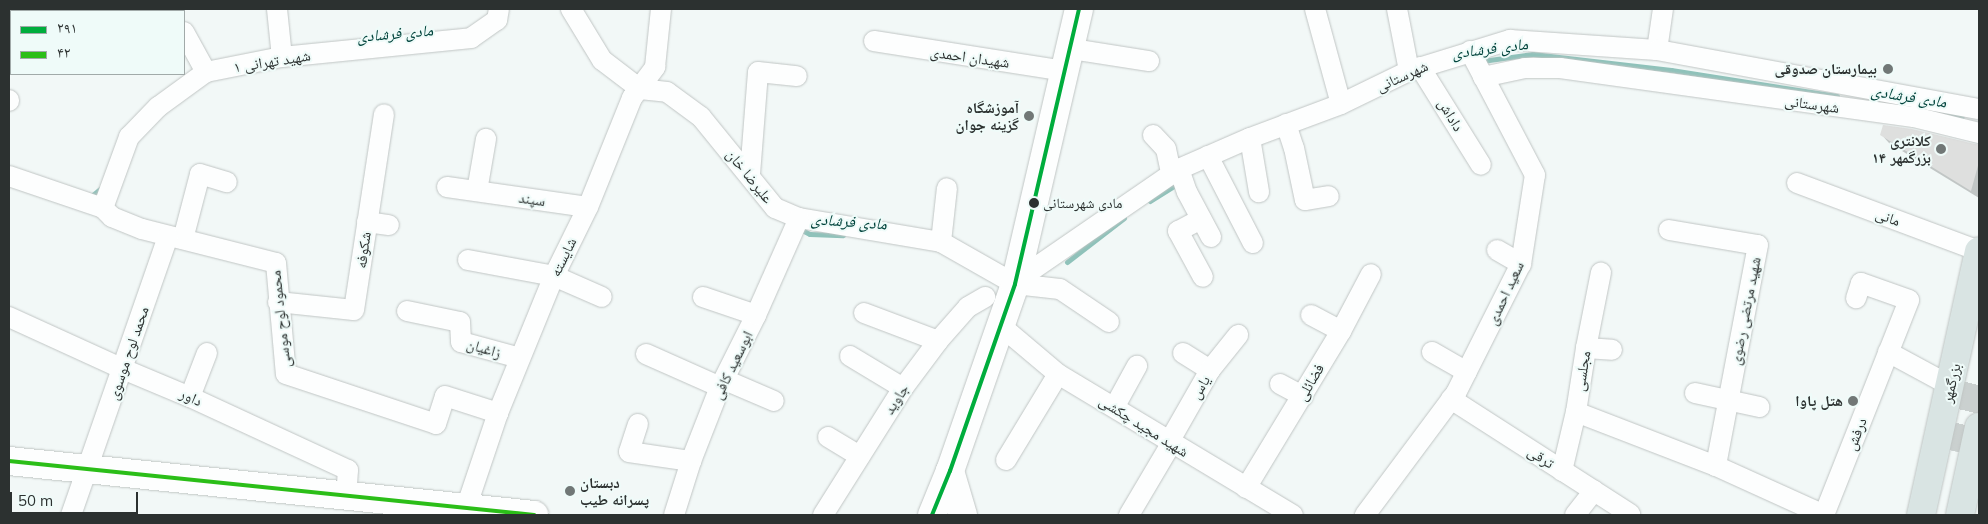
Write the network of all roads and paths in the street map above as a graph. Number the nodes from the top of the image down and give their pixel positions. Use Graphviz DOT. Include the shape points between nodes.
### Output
graph roads {
  1 [pos="45,9"];
  2 [pos="52,9"];
  3 [pos="277,9"];
  4 [pos="499,9"];
  5 [pos="571,9"];
  6 [pos="661,9"];
  7 [pos="1080,9"];
  8 [pos="1315,9"];
  9 [pos="1397,9"];
  10 [pos="1663,9"];
  11 [pos="185,34"];
  12 [pos="1510,40"];
  13 [pos="874,41"];
  14 [pos="1657,50"];
  15 [pos="1470,51"];
  16 [pos="282,57"];
  17 [pos="1069,60"];
  18 [pos="1148,60"];
  19 [pos="1414,68"];
  20 [pos="1525,68"];
  21 [pos="206,72"];
  22 [pos="797,76"];
  23 [pos="1483,77"];
  24 [pos="640,89"];
  25 [pos="1341,104"];
  26 [pos="1979,109"];
  27 [pos="384,114"];
  28 [pos="1286,124"];
  29 [pos="1979,133"];
  30 [pos="1153,135"];
  31 [pos="1250,138"];
  32 [pos="486,139"];
  33 [pos="1208,156"];
  34 [pos="1481,165"];
  35 [pos="1175,171"];
  36 [pos="750,174"];
  37 [pos="9,176"];
  38 [pos="228,182"];
  39 [pos="1796,183"];
  40 [pos="447,187"];
  41 [pos="946,188"];
  42 [pos="477,191"];
  43 [pos="1259,192"];
  44 [pos="1328,196"];
  45 [pos="588,207"];
  46 [pos="103,208"];
  47 [pos="798,218"];
  48 [pos="1201,219"];
  49 [pos="367,222"];
  50 [pos="389,225"];
  51 [pos="1669,230"];
  52 [pos="175,237"];
  53 [pos="1211,238"];
  54 [pos="941,242"];
  55 [pos="1253,244"];
  56 [pos="1497,250"];
  57 [pos="1979,251"];
  58 [pos="468,260"];
  59 [pos="1521,264"];
  60 [pos="1601,272"];
  61 [pos="1371,274"];
  62 [pos="554,276"];
  63 [pos="1203,277"];
  64 [pos="1016,283"];
  65 [pos="602,297"];
  66 [pos="703,297"];
  67 [pos="985,297"];
  68 [pos="1856,298"];
  69 [pos="278,302"];
  70 [pos="407,311"];
  71 [pos="864,313"];
  72 [pos="756,315"];
  73 [pos="1311,315"];
  74 [pos="9,317"];
  75 [pos="1109,322"];
  76 [pos="1001,326"];
  77 [pos="1341,331"];
  78 [pos="1238,335"];
  79 [pos="938,341"];
  80 [pos="1586,348"];
  81 [pos="1612,350"];
  82 [pos="1432,352"];
  83 [pos="1888,352"];
  84 [pos="207,353"];
  85 [pos="646,354"];
  86 [pos="1183,354"];
  87 [pos="850,356"];
  88 [pos="520,358"];
  89 [pos="1137,366"];
  90 [pos="123,369"];
  91 [pos="1210,370"];
  92 [pos="1467,372"];
  93 [pos="1058,374"];
  94 [pos="723,383"];
  95 [pos="1280,384"];
  96 [pos="1951,386"];
  97 [pos="903,388"];
  98 [pos="1695,393"];
  99 [pos="1303,396"];
  100 [pos="190,397"];
  101 [pos="1451,399"];
  102 [pos="1728,400"];
  103 [pos="774,401"];
  104 [pos="1115,406"];
  105 [pos="1759,407"];
  106 [pos="1576,412"];
  107 [pos="498,413"];
  108 [pos="638,424"];
  109 [pos="1979,427"];
  110 [pos="828,438"];
  111 [pos="1168,442"];
  112 [pos="860,456"];
  113 [pos="691,460"];
  114 [pos="1006,460"];
  115 [pos="9,461"];
  116 [pos="1716,466"];
  117 [pos="87,469"];
  118 [pos="950,471"];
  119 [pos="1562,471"];
  120 [pos="1246,488"];
  121 [pos="1594,490"];
  122 [pos="346,496"];
  123 [pos="380,508"];
  124 [pos="466,508"];
  125 [pos="517,514"];
  126 [pos="1630,514"];
  127 [pos="71,515"];
  128 [pos="674,515"];
  129 [pos="823,515"];
  130 [pos="932,515"];
  131 [pos="963,515"];
  132 [pos="1129,515"];
  133 [pos="1293,515"];
  134 [pos="1365,515"];
  135 [pos="1575,515"];
  136 [pos="1824,515"];
  137 [pos="1920,515"];
  138 [pos="1960,515"];
  1 -- 2 [label="street"];
  3 -- 16 [label="street"];
  4 -- 16 [label="street, شهید تهرانی ۱" via="497,20 471,38"];
  5 -- 24 [label="street" via="602,60"];
  6 -- 24 [label="street, شایسته" via="654,67"];
  7 -- 17 [label="main road"];
  8 -- 25 [label="street"];
  9 -- 19 [label="street"];
  10 -- 14 [label="street"];
  11 -- 21 [label="street"];
  12 -- 14 [label="street, شهرستانی"];
  12 -- 15 [label="street, شهرستانی"];
  12 -- 20 [label="street"];
  13 -- 17 [label="street, شهیدان احمدی"];
  14 -- 26 [label="street, شهرستانی"];
  15 -- 19 [label="street, شهرستانی"];
  15 -- 23 [label="street, سعید احمدی"];
  16 -- 21 [label="street, شهید تهرانی ۱"];
  17 -- 18 [label="street, شهیدان احمدی"];
  17 -- 64 [label="main road"];
  19 -- 25 [label="street, شهرستانی"];
  19 -- 34 [label="street, داداش" via="1431,83"];
  20 -- 23 [label="street, شهرستانی"];
  20 -- 29 [label="street, شهرستانی" via="1560,68 1914,117"];
  21 -- 46 [label="street, شهید تهرانی ۱" via="158,107 129,137"];
  22 -- 36 [label="street" via="758,72"];
  23 -- 59 [label="street, سعید احمدی" via="1536,175"];
  24 -- 36 [label="street, علیرضا خان" via="667,92 701,117"];
  24 -- 45 [label="street, شایسته" via="632,98"];
  25 -- 28 [label="street, شهرستانی"];
  27 -- 49 [label="street, شکوفه"];
  28 -- 31 [label="street, شهرستانی"];
  28 -- 44 [label="street" via="1294,148 1297,202"];
  30 -- 35 [label="street" via="1166,149"];
  31 -- 33 [label="street, شهرستانی"];
  31 -- 43 [label="street"];
  32 -- 42 [label="street"];
  33 -- 35 [label="street, شهرستانی"];
  33 -- 55 [label="street"];
  35 -- 48 [label="street"];
  35 -- 64 [label="street, شهرستانی"];
  36 -- 47 [label="street, علیرضا خان" via="775,208"];
  37 -- 46 [label="street, محمود لوح موسی"];
  38 -- 52 [label="street, محمد لوح موسوی" via="200,174"];
  39 -- 57 [label="street, مانی"];
  40 -- 42 [label="street, سپند"];
  41 -- 54 [label="street"];
  42 -- 45 [label="street, سپند"];
  45 -- 62 [label="street, شایسته"];
  46 -- 52 [label="street, محمود لوح موسی" via="112,218"];
  47 -- 54 [label="street, علیرضا خان"];
  47 -- 72 [label="street, ابوسعید کافی"];
  48 -- 53 [label="street"];
  48 -- 63 [label="street" via="1178,231"];
  49 -- 50 [label="street"];
  49 -- 69 [label="street, شکوفه" via="354,310"];
  51 -- 102 [label="street, شهید مرتضی رضوی" via="1758,245"];
  52 -- 69 [label="street, محمود لوح موسی" via="276,263"];
  52 -- 90 [label="street, محمد لوح موسوی"];
  54 -- 64 [label="street, علیرضا خان"];
  56 -- 59 [label="street"];
  57 -- 96 [label="main road, بزرگمهر"];
  58 -- 62 [label="street"];
  59 -- 92 [label="street, سعید احمدی"];
  60 -- 80 [label="street, مجلسی"];
  61 -- 77 [label="street, فضائلی"];
  62 -- 65 [label="street"];
  62 -- 88 [label="street, شایسته"];
  64 -- 75 [label="street" via="1060,290"];
  64 -- 76 [label="main road"];
  66 -- 72 [label="street"];
  67 -- 79 [label="street, جاوید" via="968,307"];
  68 -- 83 [label="street, درفش" via="1861,283 1909,300"];
  69 -- 107 [label="street, محمود لوح موسی" via="286,374 436,424 446,396"];
  70 -- 88 [label="street, زاغیان" via="460,322 461,342"];
  71 -- 79 [label="street"];
  72 -- 94 [label="street, ابوسعید کافی"];
  73 -- 77 [label="street"];
  74 -- 90 [label="street, داور"];
  76 -- 93 [label="street, شهید مجید چکشی"];
  76 -- 118 [label="main road"];
  77 -- 99 [label="street, فضائلی" via="1311,363"];
  78 -- 91 [label="street, یاس"];
  79 -- 97 [label="street, جاوید"];
  80 -- 81 [label="street"];
  80 -- 106 [label="street, مجلسی"];
  82 -- 92 [label="street"];
  83 -- 96 [label="street"];
  83 -- 136 [label="street, درفش"];
  84 -- 100 [label="street"];
  85 -- 94 [label="street"];
  86 -- 91 [label="street"];
  87 -- 97 [label="street"];
  88 -- 107 [label="street, شایسته" via="519,383"];
  89 -- 104 [label="street"];
  90 -- 100 [label="street, داور"];
  90 -- 117 [label="street, محمد لوح موسوی"];
  91 -- 111 [label="street, یاس"];
  92 -- 101 [label="street, سعید احمدی"];
  93 -- 104 [label="street, شهید مجید چکشی"];
  93 -- 114 [label="street"];
  94 -- 103 [label="street"];
  94 -- 113 [label="street, ابوسعید کافی"];
  95 -- 99 [label="street"];
  96 -- 137 [label="main road, بزرگمهر"];
  97 -- 112 [label="street, جاوید"];
  98 -- 102 [label="street"];
  99 -- 120 [label="street, فضائلی"];
  100 -- 122 [label="street, داور" via="348,470"];
  101 -- 119 [label="street, ترقی"];
  101 -- 134 [label="street, سعید احمدی"];
  102 -- 105 [label="street"];
  102 -- 116 [label="street, شهید مرتضی رضوی"];
  104 -- 111 [label="street, شهید مجید چکشی"];
  106 -- 116 [label="street"];
  106 -- 119 [label="street, مجلسی"];
  107 -- 124 [label="street, شایسته"];
  108 -- 113 [label="street" via="630,452"];
  109 -- 138 [label="main road"];
  110 -- 112 [label="street"];
  111 -- 120 [label="street, شهید مجید چکشی"];
  111 -- 132 [label="street, یاس" via="1168,450"];
  112 -- 129 [label="street, جاوید"];
  113 -- 128 [label="street, ابوسعید کافی"];
  115 -- 117 [label="main road"];
  116 -- 136 [label="street"];
  117 -- 122 [label="main road"];
  117 -- 127 [label="street, محمد لوح موسوی"];
  118 -- 130 [label="main road"];
  118 -- 131 [label="main road"];
  119 -- 121 [label="street, ترقی"];
  120 -- 133 [label="street, شهید مجید چکشی"];
  121 -- 126 [label="street, ترقی"];
  121 -- 135 [label="street"];
  122 -- 123 [label="main road"];
  123 -- 124 [label="main road"];
  124 -- 125 [label="main road"];
}
